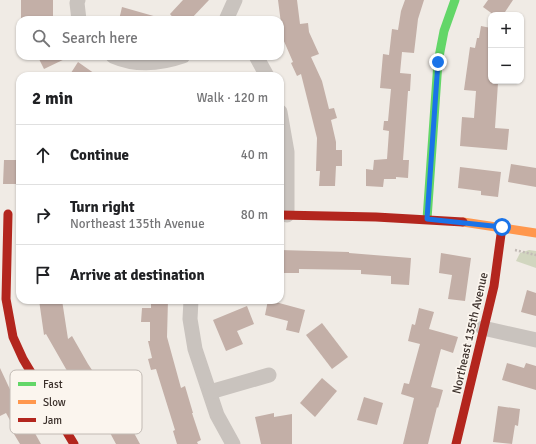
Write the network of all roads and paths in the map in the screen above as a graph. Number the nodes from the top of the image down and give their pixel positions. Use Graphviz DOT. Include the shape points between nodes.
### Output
graph roads {
  1 [pos="78,0"];
  2 [pos="235,0"];
  3 [pos="455,0"];
  4 [pos="79,16"];
  5 [pos="228,16"];
  6 [pos="122,60"];
  7 [pos="171,60"];
  8 [pos="258,60"];
  9 [pos="265,72"];
  10 [pos="284,135"];
  11 [pos="4,213"];
  12 [pos="16,214"];
  13 [pos="284,215"];
  14 [pos="427,219"];
  15 [pos="502,227"];
  16 [pos="536,233"];
  17 [pos="500,247"];
  18 [pos="536,256"];
  19 [pos="191,304"];
  20 [pos="483,328"];
  21 [pos="536,340"];
  22 [pos="30,370"];
  23 [pos="269,375"];
  24 [pos="210,392"];
  25 [pos="68,434"];
  26 [pos="74,444"];
  27 [pos="232,444"];
  28 [pos="456,444"];
  1 -- 4 [label="street"];
  2 -- 5 [label="street"];
  3 -- 14 [label="street" via="444,31 438,62"];
  6 -- 7 [label="street" via="148,63"];
  8 -- 9 [label="street"];
  10 -- 13 [label="street" via="287,152"];
  11 -- 12 [label="street"];
  11 -- 22 [label="street" via="6,299 13,337"];
  13 -- 14 [label="street"];
  14 -- 15 [label="street"];
  15 -- 16 [label="street"];
  15 -- 17 [label="street, Northeast 135th Avenue"];
  17 -- 18 [label="path"];
  17 -- 20 [label="street, Northeast 135th Avenue" via="494,286"];
  19 -- 24 [label="street" via="190,319 195,349"];
  20 -- 21 [label="street"];
  20 -- 28 [label="street, Northeast 135th Avenue"];
  23 -- 24 [label="street"];
  24 -- 27 [label="street" via="217,415"];
  25 -- 26 [label="street"];
}
